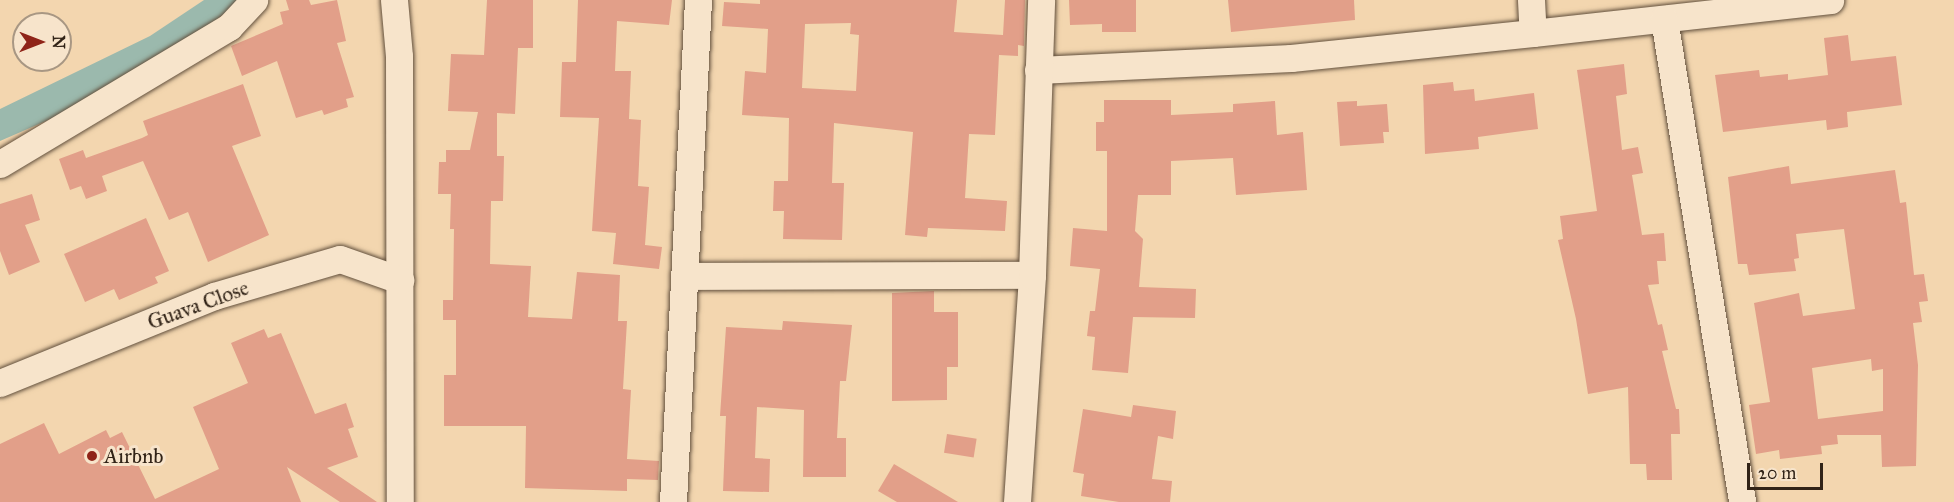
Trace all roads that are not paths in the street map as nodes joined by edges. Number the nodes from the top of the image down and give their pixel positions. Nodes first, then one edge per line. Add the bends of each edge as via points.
1 (254, 0) edge
2 (394, 0) edge
3 (698, 0) edge
4 (1041, 0) edge
5 (1531, 0) edge
6 (1830, 0) edge
7 (1664, 19) junction
8 (1533, 33) junction
9 (1038, 70) junction
10 (0, 164) edge
11 (684, 276) junction
12 (1032, 276) junction
13 (400, 280) junction
14 (0, 383) edge
15 (400, 502) edge
16 (673, 502) edge
17 (1017, 502) edge
18 (1742, 502) edge

1 - 10 street via 229,27
2 - 13 street via 399,56
3 - 11 street
4 - 9 street
5 - 8 street
6 - 7 street
7 - 8 street
7 - 18 street
8 - 9 street via 1291,58
9 - 12 street
11 - 12 street
11 - 16 street
12 - 17 street
13 - 14 street, Guava Close via 340,259 214,296
13 - 15 street

